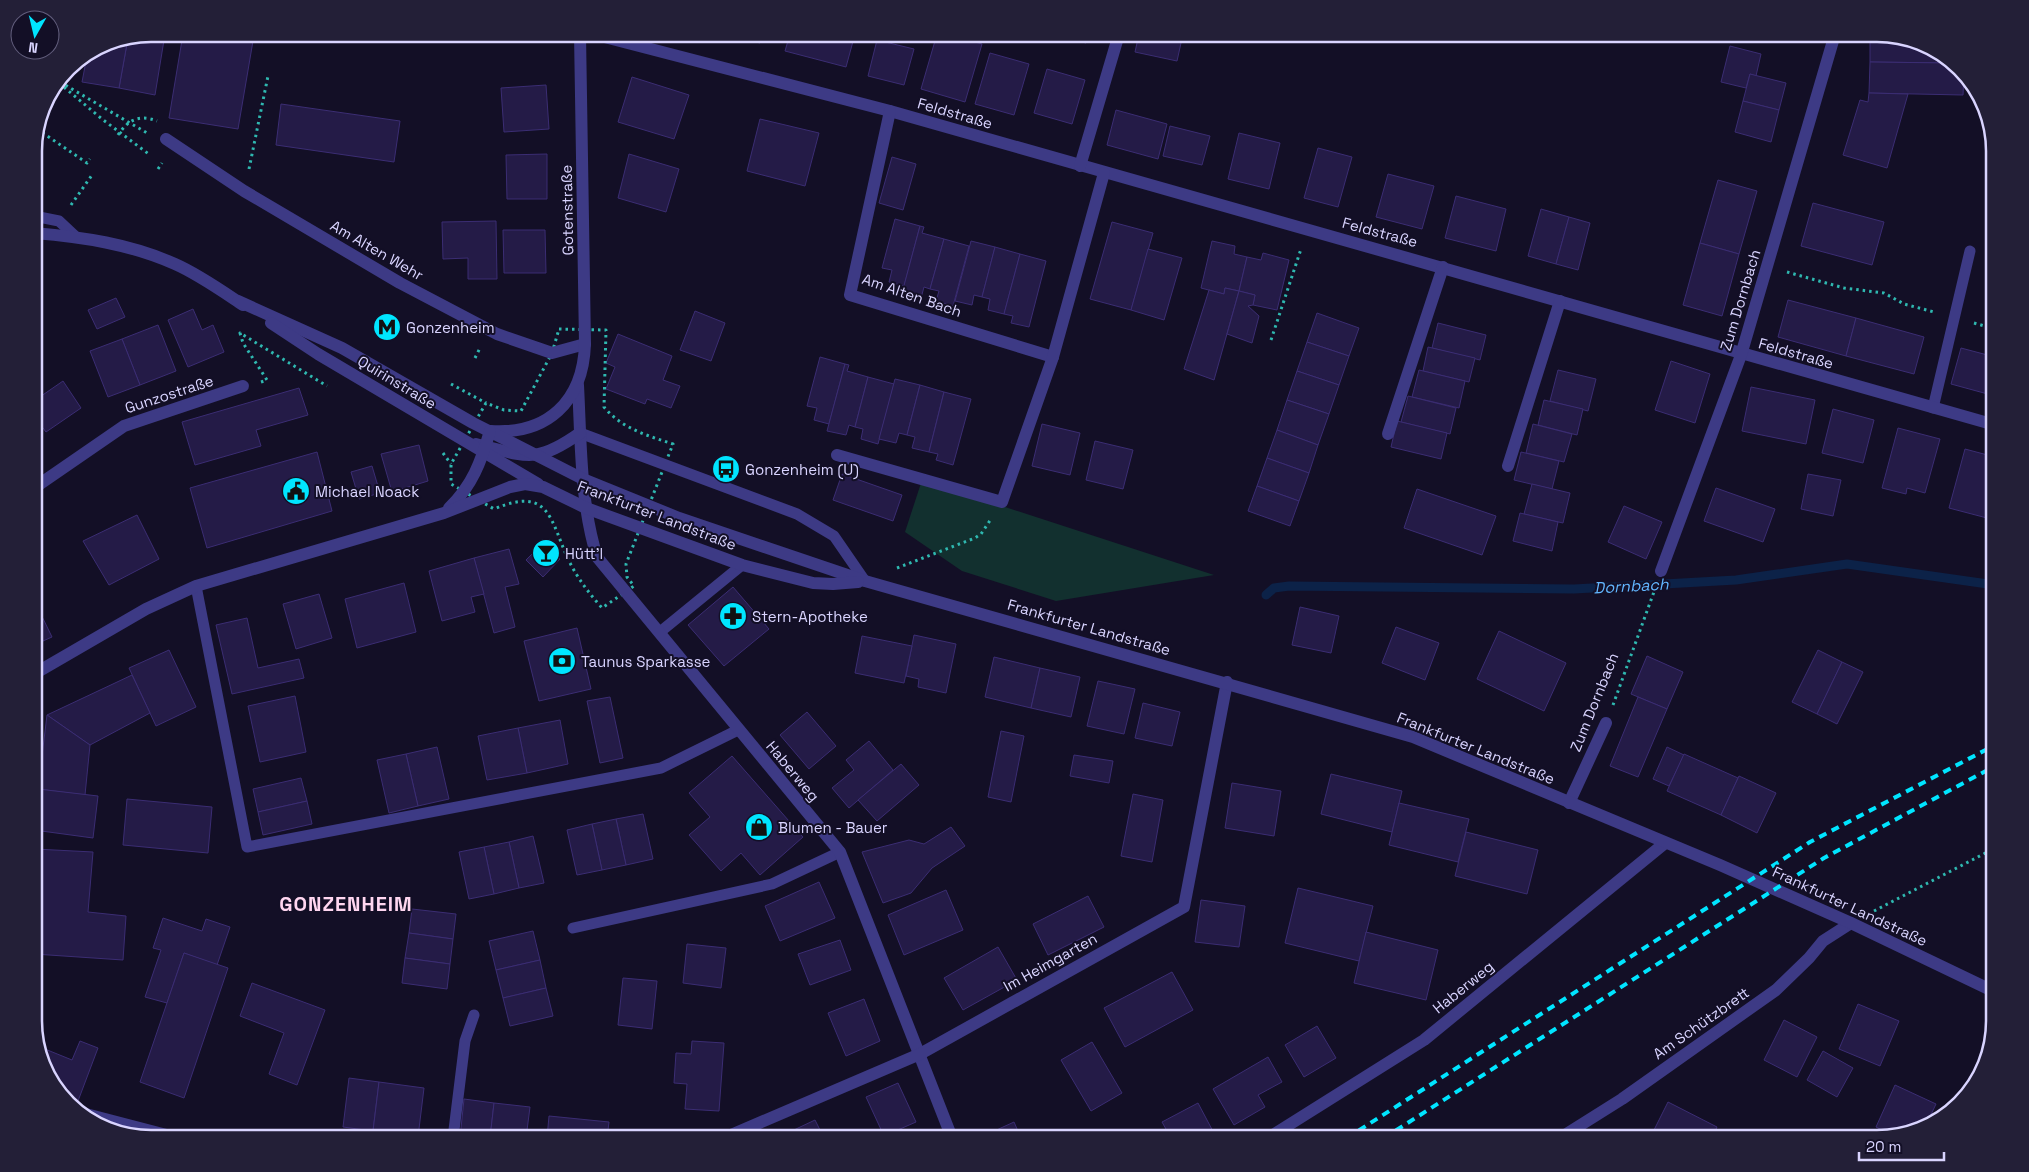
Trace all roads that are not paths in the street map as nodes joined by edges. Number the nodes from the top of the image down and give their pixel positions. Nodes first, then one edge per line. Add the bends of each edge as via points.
1 (580, 42) edge
2 (624, 42) edge
3 (1117, 42) edge
4 (1833, 42) edge
5 (890, 111) junction
6 (166, 139) dead end
7 (1080, 166) junction
8 (1104, 172) junction
9 (43, 218) edge
10 (43, 233) edge
11 (75, 236) junction
12 (1970, 251) dead end
13 (1443, 267) junction
14 (238, 301) junction
15 (1560, 301) junction
16 (585, 344) junction
17 (1742, 354) junction
18 (1053, 357) junction
19 (578, 385) junction
20 (244, 386) road end
21 (1933, 408) junction
22 (1986, 423) edge
23 (490, 432) junction
24 (580, 433) junction
25 (1388, 434) dead end
26 (485, 450) junction
27 (837, 455) dead end
28 (539, 456) junction
29 (1508, 466) dead end
30 (583, 479) junction
31 (43, 482) edge
32 (543, 487) junction
33 (586, 508) junction
34 (444, 513) junction
35 (742, 565) junction
36 (1661, 571) dead end
37 (865, 581) junction
38 (196, 586) junction
39 (660, 632) junction
40 (43, 669) edge
41 (1227, 682) junction
42 (1606, 723) road end
43 (738, 730) junction
44 (1569, 803) junction
45 (1665, 843) junction
46 (840, 852) junction
47 (1851, 923) junction
48 (573, 928) dead end
49 (1986, 988) edge
50 (474, 1014) dead end
51 (920, 1054) junction
52 (106, 1119) edge
53 (146, 1130) edge
54 (454, 1130) edge
55 (743, 1130) edge
56 (949, 1130) edge
57 (1281, 1130) edge
58 (1573, 1130) edge

1 - 16 street, Gotenstraße
2 - 5 street, Feldstraße
3 - 7 street
4 - 17 street, Zum Dornbach
5 - 7 street, Feldstraße
5 - 18 street, Am Alten Bach via 850,294
6 - 16 street, Am Alten Wehr via 244,191 400,283 497,334 552,353
7 - 8 street, Feldstraße
8 - 13 street, Feldstraße
8 - 18 street
9 - 11 lane via 59,221
10 - 11 street, Quirinstraße
11 - 14 street, Quirinstraße via 133,248 176,264
12 - 21 lane
13 - 15 street, Feldstraße
13 - 25 street
14 - 23 street, Quirinstraße via 342,348
14 - 26 street, Quirinstraße via 318,354 464,441
15 - 17 street, Feldstraße
15 - 29 street
16 - 19 street, Gotenstraße
17 - 21 street, Feldstraße
17 - 36 street, Zum Dornbach
18 - 27 street via 1002,502
19 - 23 street, Gotenstraße via 565,405 545,421 523,430
19 - 24 street, Gotenstraße
20 - 31 street, Gunzostraße via 124,426
21 - 22 street, Feldstraße
23 - 26 street, Frankfurter Landstraße
23 - 28 street, Quirinstraße
24 - 28 street via 558,449
24 - 30 street, Gotenstraße
24 - 37 lane via 797,514 834,536
26 - 28 street
26 - 32 street, Quirinstraße
26 - 34 street, Frankfurter Landstraße via 465,493
28 - 30 street, Frankfurter Landstraße
30 - 33 street, Haberweg
30 - 37 street, Frankfurter Landstraße via 760,547
32 - 33 street, Frankfurter Landstraße
32 - 34 street, Frankfurter Landstraße via 525,484 510,487
33 - 35 street, Frankfurter Landstraße
33 - 39 street, Haberweg via 597,557
34 - 38 street, Frankfurter Landstraße
35 - 37 street, Frankfurter Landstraße via 813,583
35 - 39 lane
37 - 41 street, Frankfurter Landstraße
38 - 40 street, Frankfurter Landstraße via 146,609
38 - 43 lane via 247,847 661,768
39 - 43 street, Haberweg
41 - 44 street, Frankfurter Landstraße via 1413,737
41 - 51 street, Im Heimgarten via 1184,907
42 - 44 street, Zum Dornbach
43 - 46 street, Haberweg
44 - 45 street, Frankfurter Landstraße
45 - 47 street, Frankfurter Landstraße
45 - 57 street, Haberweg via 1424,1040
46 - 48 lane via 772,884
46 - 51 street, Haberweg
47 - 49 street, Frankfurter Landstraße
47 - 58 street, Am Schützbrett via 1823,941 1776,990
50 - 54 lane via 465,1041
51 - 55 street, Im Heimgarten
51 - 56 street, Haberweg
52 - 53 street

